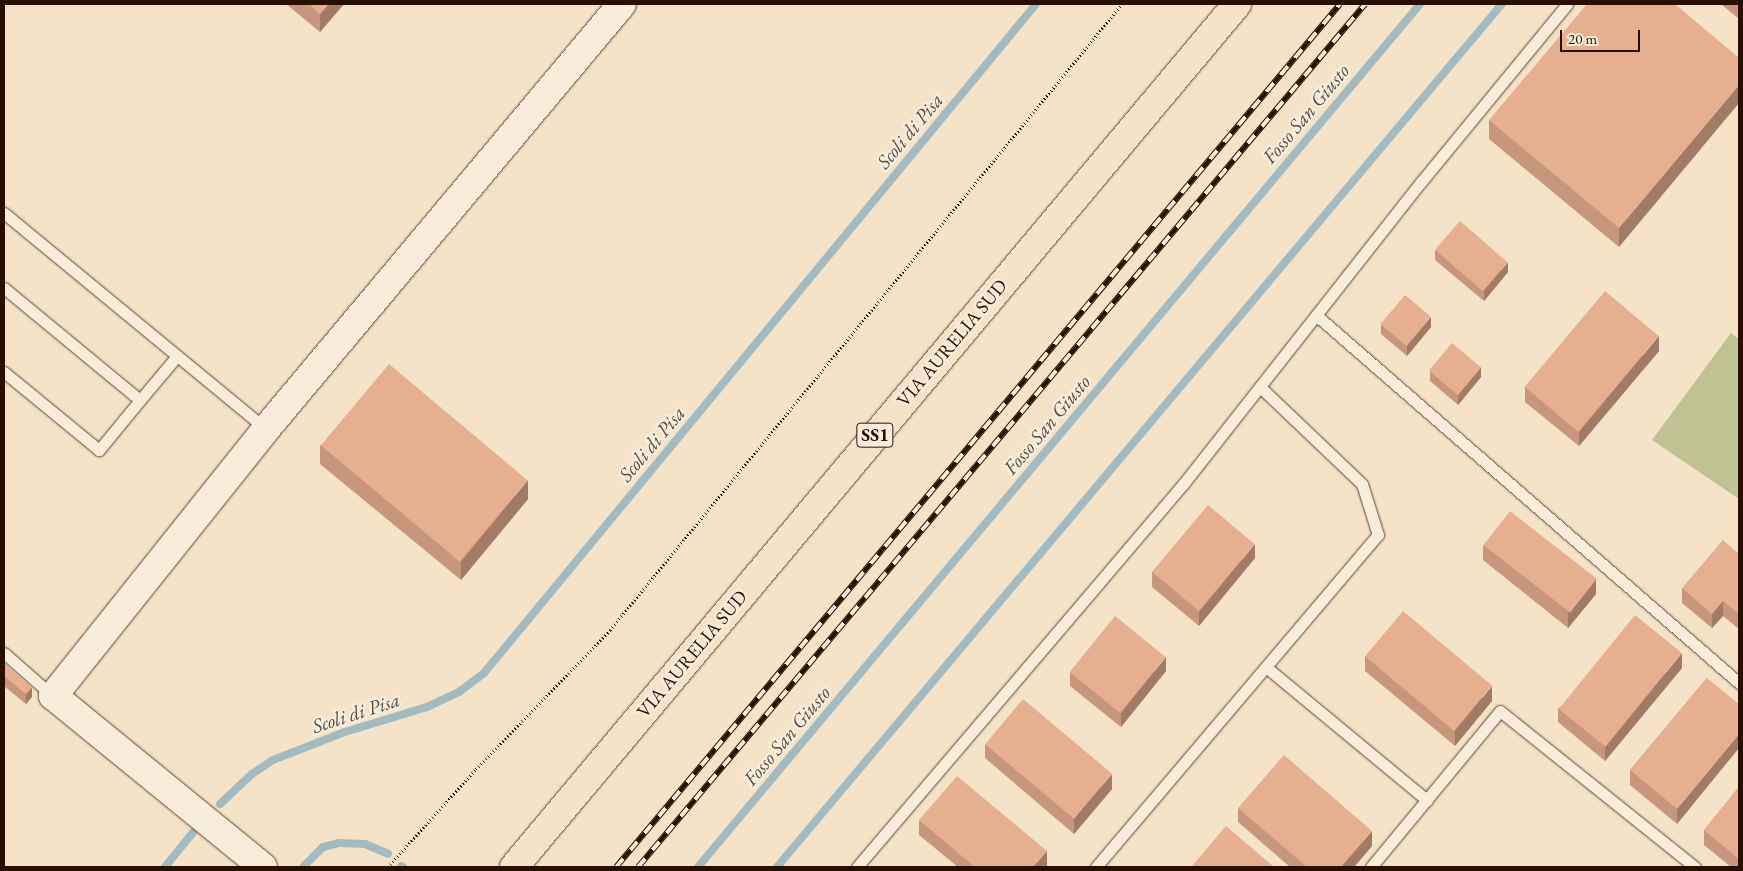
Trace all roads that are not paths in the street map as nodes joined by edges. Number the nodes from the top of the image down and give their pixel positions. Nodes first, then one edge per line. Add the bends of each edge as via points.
1 (622, 4) edge
2 (1237, 4) edge
3 (1567, 4) edge
4 (4, 213) edge
5 (4, 288) edge
6 (1316, 315) junction
7 (177, 356) junction
8 (4, 372) edge
9 (1260, 387) junction
10 (140, 400) junction
11 (266, 430) junction
12 (4, 653) edge
13 (1266, 667) junction
14 (1739, 683) edge
15 (53, 696) junction
16 (1427, 800) junction
17 (263, 867) edge
18 (514, 867) edge
19 (857, 867) edge
20 (1096, 867) edge
21 (1371, 867) edge
22 (1695, 867) edge

1 - 11 street
2 - 18 main road, VIA AURELIA SUD / SS1
3 - 6 lane
4 - 7 lane
5 - 10 lane
6 - 9 lane
6 - 14 lane
7 - 10 lane
7 - 11 lane
8 - 10 lane via 99,450
9 - 13 lane via 1362,484 1378,535
9 - 19 lane via 1184,483
11 - 15 street
12 - 15 lane
13 - 16 lane
13 - 20 lane
15 - 17 street
16 - 21 lane
16 - 22 lane via 1500,711

